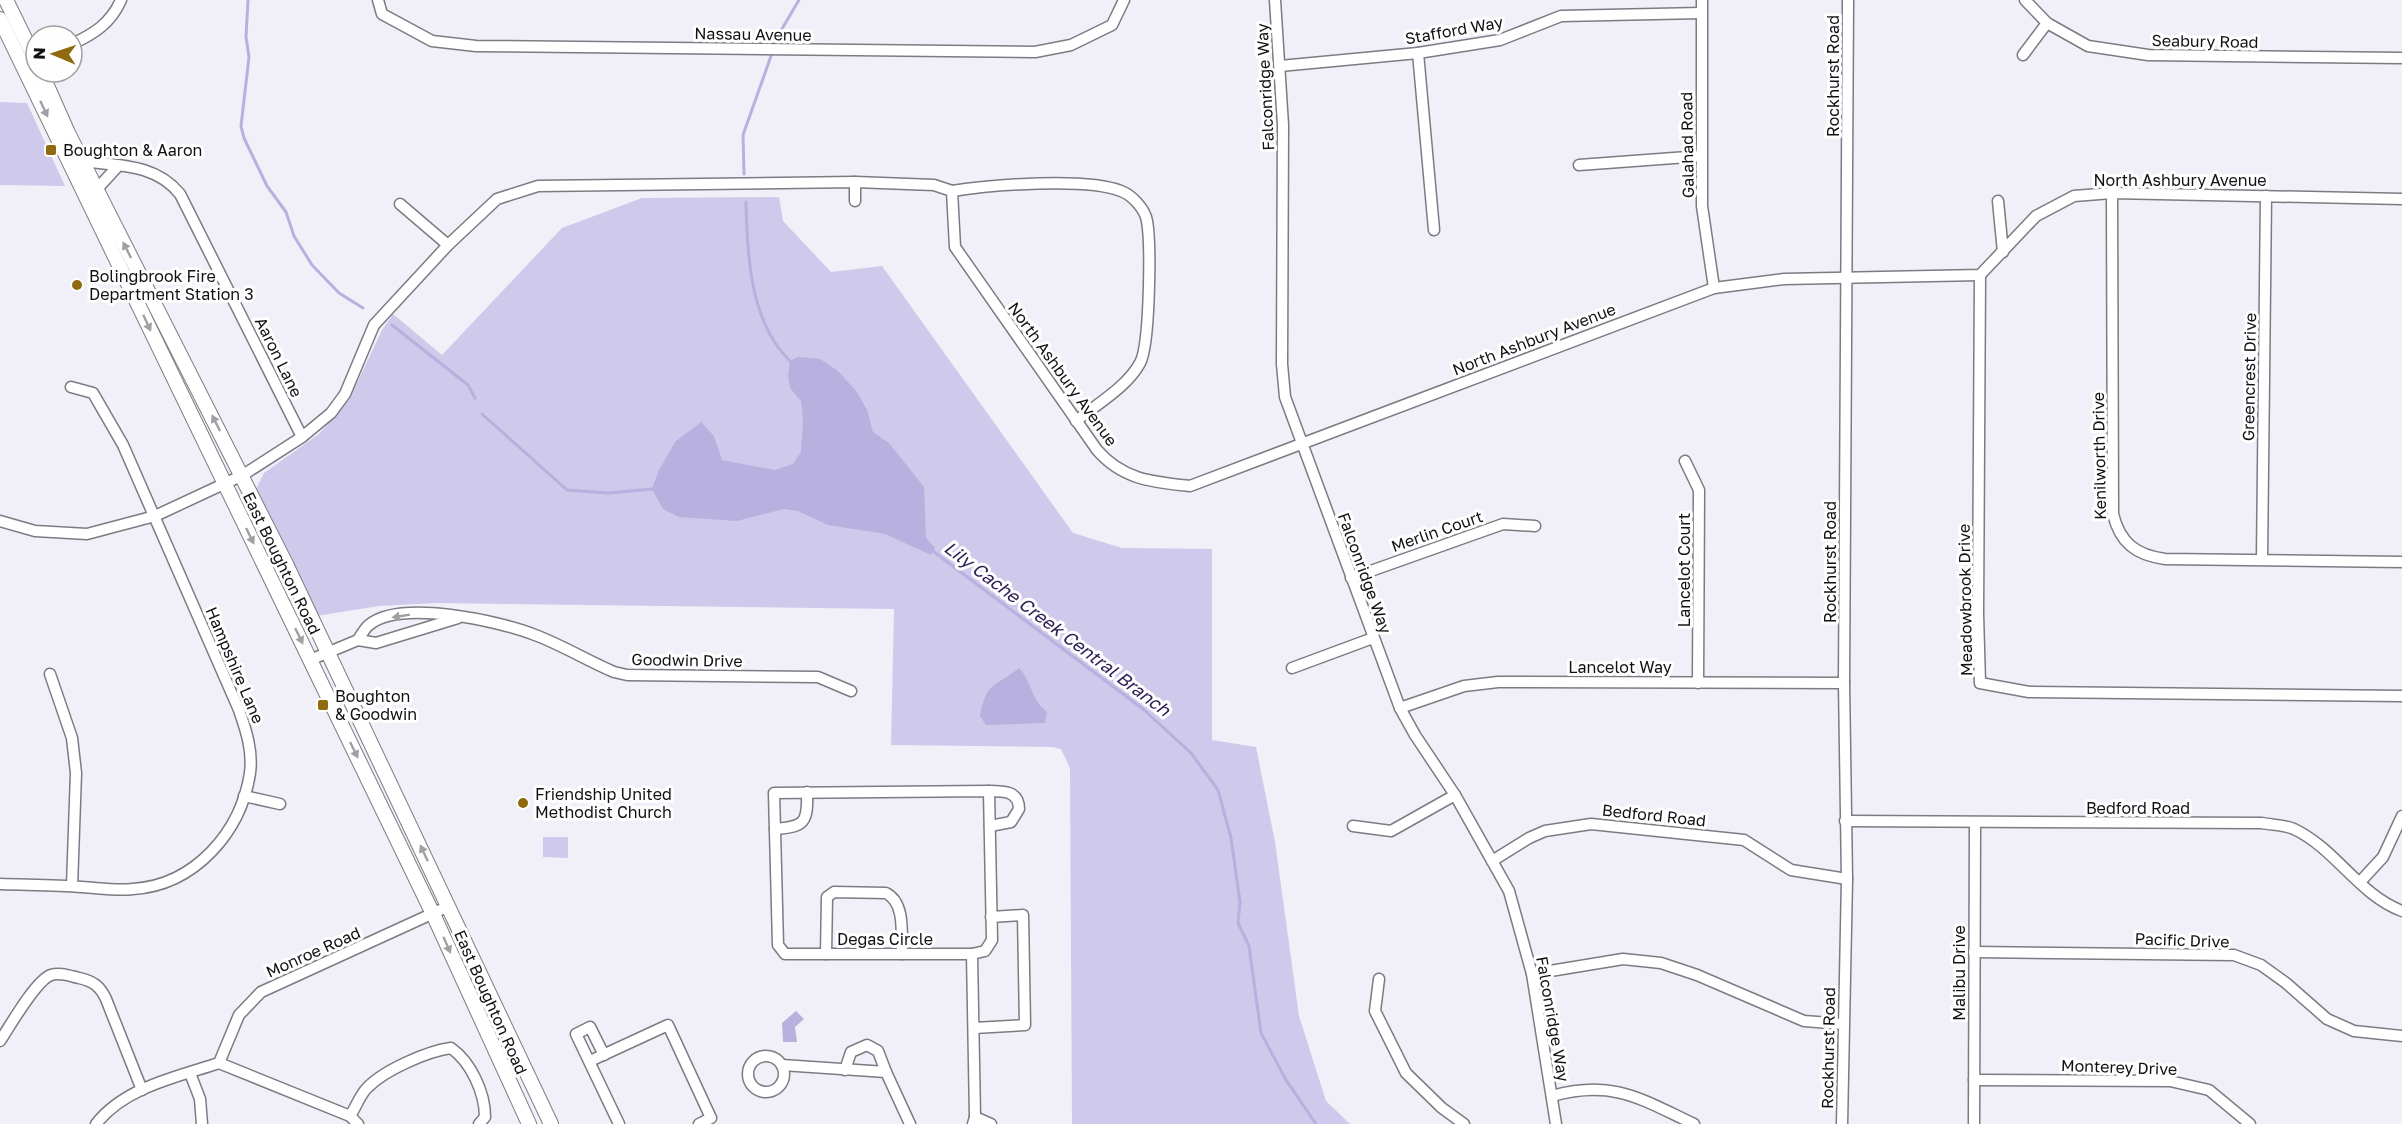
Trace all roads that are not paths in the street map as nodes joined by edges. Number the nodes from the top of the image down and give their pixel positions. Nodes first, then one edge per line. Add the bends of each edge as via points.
1 (6, 0) edge
2 (121, 0) edge
3 (378, 0) edge
4 (1124, 0) edge
5 (1275, 0) edge
6 (1702, 0) edge
7 (1848, 0) edge
8 (2025, 0) edge
9 (1701, 13) junction
10 (0, 19) edge
11 (2047, 23) junction
12 (84, 39) edge
13 (24, 41) edge
14 (24, 50) edge
15 (1418, 53) junction
16 (2024, 55) dead end
17 (2402, 58) edge
18 (1280, 66) junction
19 (43, 84) edge
20 (46, 84) edge
21 (1701, 156) junction
22 (81, 161) junction
23 (1579, 165) dead end
24 (118, 166) junction
25 (855, 182) junction
26 (96, 190) junction
27 (952, 191) junction
28 (2112, 193) junction
29 (2266, 196) junction
30 (2402, 199) edge
31 (855, 201) dead end
32 (1998, 201) dead end
33 (400, 204) dead end
34 (1434, 230) dead end
35 (448, 245) junction
36 (2003, 252) junction
37 (1980, 275) junction
38 (1847, 278) junction
39 (1714, 288) junction
40 (71, 387) dead end
41 (1076, 421) junction
42 (302, 437) junction
43 (1300, 444) junction
44 (1685, 460) dead end
45 (243, 475) junction
46 (225, 483) junction
47 (155, 516) junction
48 (0, 521) edge
49 (1535, 526) dead end
50 (2262, 559) junction
51 (2402, 562) edge
52 (1351, 578) junction
53 (458, 618) junction
54 (1373, 638) junction
55 (358, 640) junction
56 (329, 653) junction
57 (310, 660) junction
58 (1292, 668) dead end
59 (50, 674) dead end
60 (1698, 683) junction
61 (1844, 683) junction
62 (851, 691) dead end
63 (2402, 696) edge
64 (1400, 708) junction
65 (989, 791) junction
66 (807, 792) junction
67 (1455, 795) junction
68 (244, 796) junction
69 (280, 804) dead end
70 (2402, 816) edge
71 (1845, 821) junction
72 (1975, 823) junction
73 (990, 826) junction
74 (1353, 826) dead end
75 (775, 829) junction
76 (1492, 861) junction
77 (1847, 879) junction
78 (2360, 882) junction
79 (0, 884) edge
80 (72, 886) junction
81 (449, 906) junction
82 (2402, 911) edge
83 (433, 914) junction
84 (991, 917) junction
85 (1974, 952) junction
86 (826, 954) junction
87 (902, 954) junction
88 (972, 954) junction
89 (1532, 974) junction
90 (1379, 979) dead end
91 (1843, 1024) junction
92 (974, 1028) junction
93 (2402, 1036) edge
94 (0, 1041) edge
95 (604, 1054) junction
96 (590, 1061) junction
97 (219, 1063) junction
98 (782, 1065) dead end
99 (845, 1070) junction
100 (886, 1072) junction
101 (190, 1073) junction
102 (1974, 1080) junction
103 (142, 1090) junction
104 (1552, 1096) junction
105 (354, 1120) edge
106 (974, 1120) edge
107 (96, 1124) edge
108 (202, 1124) edge
109 (479, 1124) edge
110 (529, 1124) edge
111 (551, 1124) edge
112 (619, 1124) edge
113 (699, 1124) edge
114 (910, 1124) edge
115 (991, 1124) edge
116 (1464, 1124) edge
117 (1556, 1124) edge
118 (1694, 1124) edge
119 (1842, 1124) edge
120 (1974, 1124) edge
121 (2250, 1124) edge

1 - 13 main road, East Boughton Road
2 - 12 street via 97,33
3 - 4 street, Nassau Avenue via 382,14 432,41 476,46 1035,52 1071,45 1112,25
5 - 18 street, Falconridge Way
6 - 9 street, Galahad Road
7 - 38 street, Rockhurst Road
8 - 11 street, Seabury Road
9 - 15 street, Stafford Way via 1561,16 1500,40
9 - 21 street, Galahad Road
10 - 14 main road, East Boughton Road
11 - 16 street
11 - 17 street, Seabury Road via 2088,46 2148,55
15 - 18 street, Stafford Way
15 - 34 street
18 - 43 street, Falconridge Way via 1282,378
19 -> 46 main road, East Boughton Road
20 - 22 main road, East Boughton Road
21 - 23 street
21 - 39 street, Galahad Road via 1702,206
22 - 24 street, Aaron Lane
22 - 26 main road, East Boughton Road
24 - 26 street
24 - 42 street, Aaron Lane via 153,171 180,194
25 - 27 street via 934,185
25 - 31 street
25 - 35 street via 538,186 497,199
45 -> 26 main road, East Boughton Road
27 - 41 street, North Ashbury Avenue via 955,247
27 - 41 street via 996,184 1100,185 1122,191 1142,210 1147,220 1148,241 1147,333 1141,362 1126,381
28 - 29 street, North Ashbury Avenue
28 - 36 street, North Ashbury Avenue via 2074,196 2036,216
28 - 50 street, Kenilworth Drive via 2112,502 2116,528 2127,545 2150,557
29 - 30 street, North Ashbury Avenue
29 - 50 street, Greencrest Drive
32 - 36 street
33 - 35 street
35 - 42 street via 374,325 345,394 331,413
36 - 37 street, North Ashbury Avenue
37 - 38 street, North Ashbury Avenue
37 - 63 street, Meadowbrook Drive via 1980,683 2029,692
38 - 39 street, North Ashbury Avenue via 1784,279
38 - 61 street, Rockhurst Road
39 - 43 street, North Ashbury Avenue
40 - 47 street, Hampshire Lane via 93,393 123,445
41 - 43 street, North Ashbury Avenue via 1110,464 1145,482 1190,486
42 - 45 street
43 - 52 street, Falconridge Way
44 - 60 street, Lancelot Court via 1699,490
45 - 46 street
45 - 56 main road, East Boughton Road
46 - 47 street
46 -> 57 main road, East Boughton Road
47 - 48 street via 87,534 35,531
47 - 68 street, Hampshire Lane via 249,738 250,771
49 - 52 street, Merlin Court via 1503,524
50 - 51 street, Kenilworth Drive
52 - 54 street, Falconridge Way
53 - 55 street, Goodwin Drive via 376,643
53 -> 55 street, Goodwin Drive via 424,612 386,618 369,624
53 - 62 street, Goodwin Drive via 507,625 627,675 818,677
54 - 58 street
54 - 64 street, Falconridge Way
55 - 56 street, Goodwin Drive
56 - 57 street, Goodwin Drive
81 -> 56 main road, East Boughton Road
57 -> 83 main road, East Boughton Road
59 - 80 street via 72,738 76,773
60 - 61 street, Lancelot Way
60 - 64 street, Lancelot Way via 1481,683
61 - 71 street, Rockhurst Road
64 - 67 street, Falconridge Way
65 - 66 street, Degas Circle
65 - 73 street
65 - 73 street, Degas Circle via 1010,792 1019,809 1011,822
66 - 75 street via 807,814 802,823
66 - 75 street, Degas Circle via 774,793
67 - 74 street via 1391,831
67 - 76 street, Falconridge Way
68 - 69 street
68 - 80 street, Hampshire Lane via 230,830 209,855 189,870 162,884 132,890
70 - 78 street via 2384,857
71 - 72 street, Bedford Road
71 - 77 street, Rockhurst Road
72 - 78 street, Bedford Road via 2262,823 2292,828 2318,843
72 - 85 street, Malibu Drive
73 - 84 street
75 - 86 street, Degas Circle via 778,945 785,954
76 - 77 street, Bedford Road via 1545,831 1591,824 1744,840 1791,870
76 - 89 street, Falconridge Way via 1509,891
77 - 91 street, Rockhurst Road
78 - 82 street, Bedford Road via 2383,904
79 - 80 street, Hampshire Lane
81 - 83 street, Monroe Road
81 - 111 main road, East Boughton Road
83 - 97 street, Monroe Road via 261,992 239,1015
83 -> 110 main road, East Boughton Road
84 - 88 street via 992,940 985,951
84 - 92 street via 1023,915 1025,1025
85 - 93 street, Pacific Drive via 2234,956 2261,965 2327,1019 2354,1031
85 - 102 street, Malibu Drive
86 - 87 street, Degas Circle
86 - 87 street via 827,897 834,892 886,893 893,897 899,905
87 - 88 street, Degas Circle
88 - 92 street
89 - 91 street via 1623,959 1661,963 1804,1021
89 - 104 street, Falconridge Way
90 - 116 street via 1375,1011 1406,1073
91 - 119 street, Rockhurst Road
92 - 106 street
94 - 103 street via 39,984 50,975 90,981 101,988
95 - 96 street
95 - 96 street via 590,1027 576,1034
95 - 113 street via 668,1025 711,1118
96 - 112 street
97 - 101 street
97 - 105 street
98 - 99 street
99 - 100 street
99 - 100 street via 851,1052 867,1045 878,1051
100 - 114 street
101 - 103 street
101 - 108 street via 200,1099
102 - 120 street, Malibu Drive
102 - 121 street, Monterey Drive via 2170,1081 2209,1090
103 - 107 street via 122,1100
104 - 117 street, Falconridge Way
104 - 118 street via 1593,1088 1614,1090
105 - 109 street via 366,1089 381,1077 436,1050 451,1048 464,1056 485,1102 485,1117
106 - 115 street

